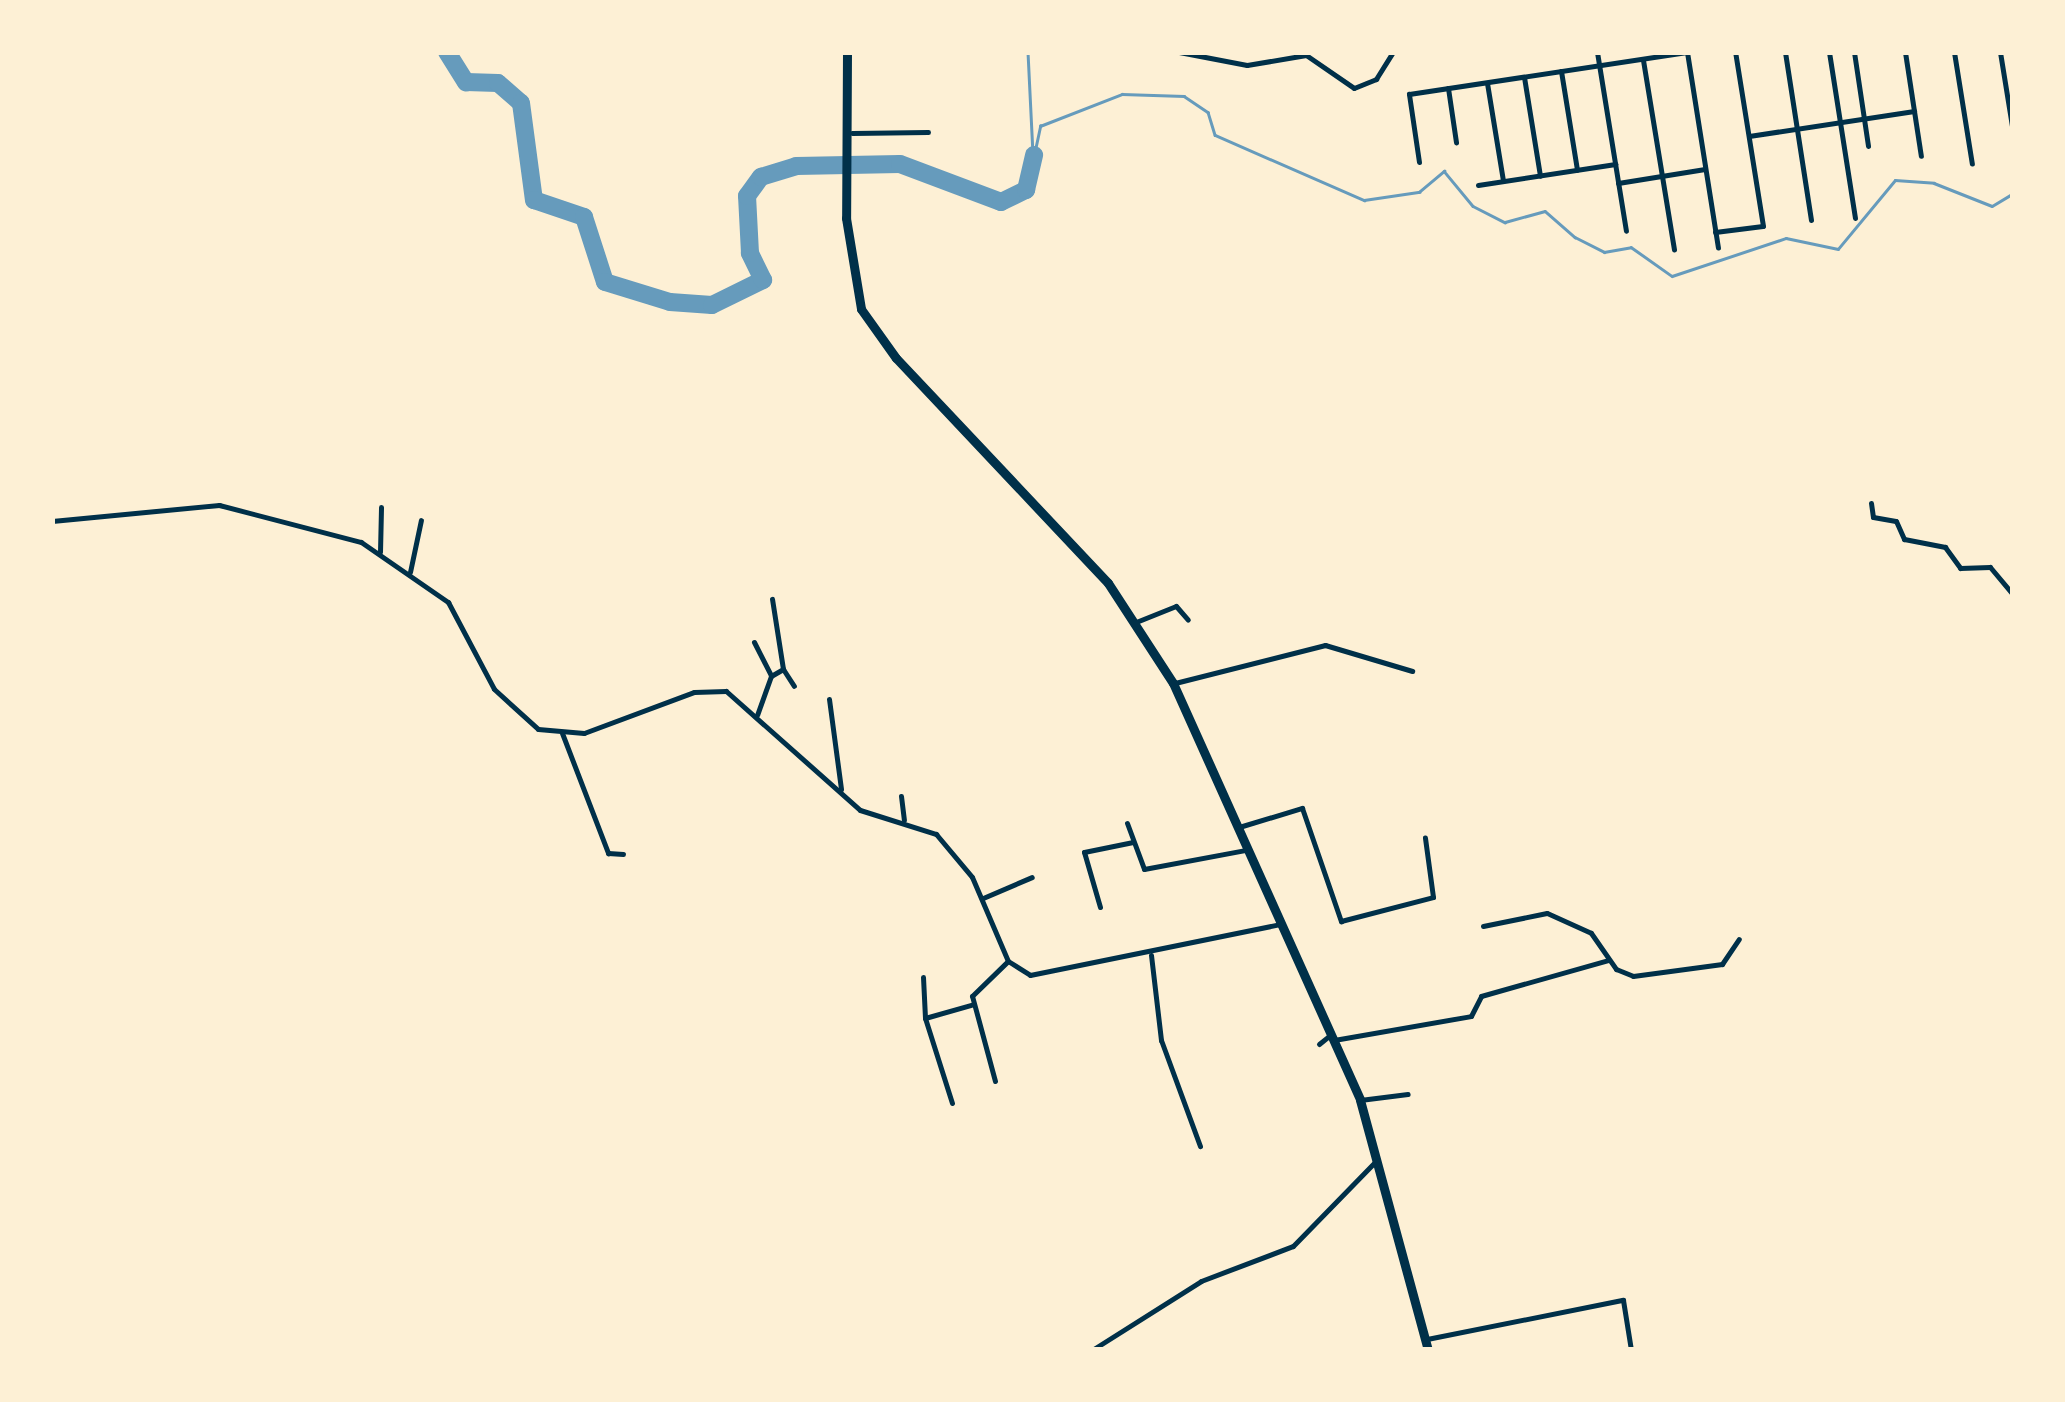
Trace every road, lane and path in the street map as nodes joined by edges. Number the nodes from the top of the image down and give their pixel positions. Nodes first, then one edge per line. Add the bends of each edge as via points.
1 (847, 52) edge
2 (1179, 52) edge
3 (1393, 52) edge
4 (1597, 52) edge
5 (1735, 52) edge
6 (1785, 52) edge
7 (1829, 52) edge
8 (1854, 52) edge
9 (1905, 52) edge
10 (1954, 52) edge
11 (2000, 52) edge
12 (1307, 54) edge
13 (1643, 59) junction
14 (1599, 66) junction
15 (1561, 71) junction
16 (1524, 77) junction
17 (1487, 82) junction
18 (1448, 88) junction
19 (1914, 111) junction
20 (1864, 118) junction
21 (1840, 122) junction
22 (2012, 126) edge
23 (1797, 129) junction
24 (928, 132) dead end
25 (1748, 136) junction
26 (851, 138) junction
27 (1456, 142) dead end
28 (1868, 146) dead end
29 (1921, 156) dead end
30 (1419, 162) dead end
31 (1615, 164) junction
32 (1972, 164) dead end
33 (1577, 170) junction
34 (1705, 170) junction
35 (1540, 176) junction
36 (1662, 176) junction
37 (1503, 182) junction
38 (1618, 183) junction
39 (1478, 185) dead end
40 (1856, 218) dead end
41 (1811, 220) dead end
42 (1626, 232) dead end
43 (1716, 232) junction
44 (1718, 248) dead end
45 (1674, 249) dead end
46 (1871, 503) dead end
47 (381, 508) dead end
48 (422, 520) dead end
49 (52, 521) edge
50 (380, 552) junction
51 (410, 572) junction
52 (2012, 592) edge
53 (772, 599) dead end
54 (1188, 620) dead end
55 (1134, 622) junction
56 (754, 642) dead end
57 (783, 669) junction
58 (1412, 672) dead end
59 (771, 676) junction
60 (1173, 683) junction
61 (794, 686) dead end
62 (829, 699) dead end
63 (757, 715) junction
64 (562, 734) junction
65 (841, 792) junction
66 (901, 796) dead end
67 (904, 820) junction
68 (1127, 823) dead end
69 (1236, 828) junction
70 (1425, 838) dead end
71 (1133, 842) junction
72 (1246, 850) junction
73 (622, 854) dead end
74 (1032, 877) dead end
75 (983, 898) junction
76 (1100, 907) dead end
77 (1282, 924) junction
78 (1483, 926) dead end
79 (1739, 939) dead end
80 (1151, 955) junction
81 (1608, 960) junction
82 (1008, 961) junction
83 (923, 977) dead end
84 (972, 1004) junction
85 (925, 1018) junction
86 (1333, 1037) junction
87 (1318, 1044) dead end
88 (995, 1081) dead end
89 (1408, 1094) dead end
90 (1360, 1100) junction
91 (952, 1103) dead end
92 (1200, 1146) dead end
93 (1378, 1159) junction
94 (1426, 1344) edge
95 (1092, 1350) edge
96 (1631, 1350) edge

1 - 26 main road
2 - 12 street via 1248,65
3 - 12 street via 1376,80 1354,88
4 - 14 street
5 - 25 street
6 - 23 street
7 - 21 street
8 - 20 street
9 - 19 street
10 - 32 street
11 - 22 street
13 - 14 street
13 - 34 street via 1687,52
13 - 36 street
14 - 15 street
14 - 31 street
15 - 16 street
15 - 33 street
16 - 17 street
16 - 35 street
17 - 18 street
17 - 37 street
18 - 27 street
18 - 30 street via 1409,94
19 - 20 street
19 - 29 street
20 - 21 street
20 - 28 street
21 - 23 street
21 - 40 street
23 - 25 street
23 - 41 street
24 - 26 street
25 - 43 street via 1762,226
26 - 55 main road via 849,256 870,325 1108,583
31 - 33 street
31 - 38 street
33 - 35 street
34 - 36 street
34 - 43 street
35 - 37 street
36 - 38 street
36 - 45 street
37 - 39 street
38 - 42 street
43 - 44 street
46 - 52 street via 1874,516 1896,521 1904,539 1946,547 1960,568 1990,566
47 - 50 street
48 - 51 street
49 - 50 street via 219,505
50 - 51 street
51 - 64 street via 448,602 472,655 515,712
53 - 57 street
54 - 55 street via 1176,606
55 - 60 main road
56 - 59 street
57 - 59 street
57 - 61 street
58 - 60 street via 1325,645
59 - 63 street
60 - 69 main road
62 - 65 street
63 - 64 street via 738,697 708,690 622,724
63 - 65 street
64 - 73 street via 608,853
65 - 67 street via 860,810
66 - 67 street
67 - 75 street via 936,834
68 - 71 street
69 - 70 street via 1302,808 1341,921 1433,898
69 - 72 main road
71 - 72 street via 1144,868
71 - 76 street via 1084,852
72 - 77 main road
74 - 75 street
75 - 82 street
77 - 80 street
77 - 86 main road
78 - 81 street via 1547,914 1592,933
79 - 81 street via 1722,964 1633,976
80 - 82 street via 1030,975
80 - 92 street via 1161,1040
81 - 86 street via 1480,996 1470,1016
82 - 84 street via 976,983
83 - 85 street
84 - 85 street
84 - 88 street
85 - 91 street
86 - 87 street
86 - 90 main road
89 - 90 street
90 - 93 main road
93 - 94 main road
93 - 95 street via 1293,1246 1201,1282
94 - 96 street via 1622,1300

